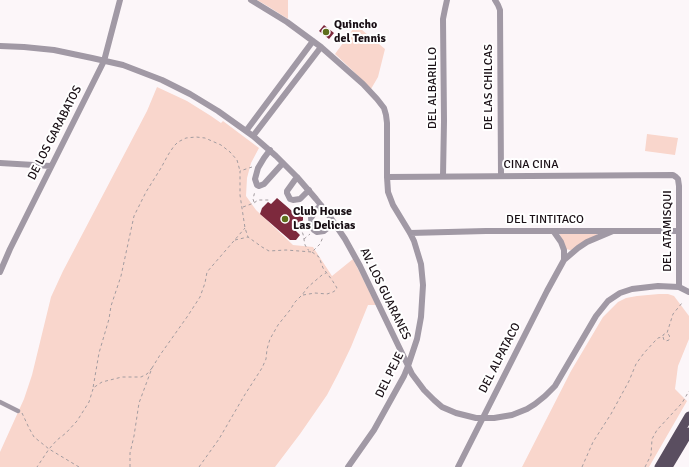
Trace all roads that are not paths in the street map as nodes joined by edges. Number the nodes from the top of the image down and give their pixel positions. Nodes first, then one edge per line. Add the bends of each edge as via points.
1 (120, 0) edge
2 (251, 0) edge
3 (447, 0) edge
4 (495, 0) edge
5 (314, 41) junction
6 (0, 46) edge
7 (321, 47) junction
8 (104, 61) junction
9 (246, 131) junction
10 (253, 136) junction
11 (270, 150) junction
12 (0, 163) edge
13 (283, 163) junction
14 (51, 166) junction
15 (443, 176) junction
16 (501, 176) junction
17 (676, 176) joint
18 (297, 177) junction
19 (387, 177) junction
20 (309, 190) junction
21 (321, 205) junction
22 (334, 223) junction
23 (613, 231) junction
24 (679, 231) junction
25 (554, 232) junction
26 (410, 233) junction
27 (564, 250) junction
28 (572, 252) junction
29 (2, 259) edge
30 (564, 260) junction
31 (0, 272) edge
32 (680, 288) junction
33 (689, 292) edge
34 (689, 298) edge
35 (408, 366) junction
36 (0, 402) edge
37 (18, 411) road end
38 (689, 416) edge
39 (482, 419) junction
40 (689, 432) edge
41 (348, 467) edge
42 (458, 467) edge
43 (659, 467) edge
44 (668, 467) edge

1 - 8 street, DE LOS GARABATOS
2 - 5 street, DEL PEJE
3 - 15 street, DEL ALBARILLO via 443,19
4 - 16 street, DE LAS CHILCAS via 500,10
5 - 7 street, DEL PEJE
5 - 9 street
6 - 8 street, AV. LOS GUARANES via 41,48
7 - 10 street
7 - 19 street, DEL PEJE via 352,74 384,108 387,123
8 - 9 street, AV. LOS GUARANES via 142,72 190,94
8 - 14 street, DE LOS GARABATOS
9 - 10 street, AV. LOS GUARANES
10 - 11 street, AV. LOS GUARANES
11 - 13 street, AV. LOS GUARANES
11 - 13 street via 258,168 255,182 258,185 264,184
12 - 14 street
13 - 18 street, AV. LOS GUARANES
14 - 29 street, DE LOS GARABATOS
15 - 16 street, CINA CINA
15 - 19 street, CINA CINA
16 - 17 street, CINA CINA
17 - 24 street, DEL ATAMISQUI via 679,182
18 - 20 street, AV. LOS GUARANES
18 - 20 street via 287,190 290,199 300,199
19 - 26 street, DEL PEJE via 390,197
20 - 21 street, AV. LOS GUARANES
21 - 22 street, AV. LOS GUARANES
21 - 22 street via 311,218 314,230 324,231
22 - 35 street, AV. LOS GUARANES via 360,266
23 - 24 street, DEL TINTITACO
23 - 25 street, DEL TINTITACO
23 - 28 street, DEL ALPATACO via 587,242
24 - 32 street, DEL ATAMISQUI
25 - 26 street, DEL TINTITACO
25 - 27 street, DEL ALPATACO
26 - 35 street, DEL PEJE via 421,264 423,294 419,330
27 - 28 street
27 - 30 street, DEL ALPATACO
28 - 30 street, DEL ALPATACO
29 - 31 street, DE LOS GARABATOS
30 - 39 street, DEL ALPATACO
32 - 33 street, AV. LOS GUARANES
32 - 34 street
32 - 39 street, AV. LOS GUARANES via 640,288 614,296 596,316 555,386 545,396 519,412
35 - 39 street, AV. LOS GUARANES via 424,390 442,407
35 - 41 street, DEL PEJE via 374,430
36 - 37 street
38 - 43 main road
39 - 42 street, DEL ALPATACO
40 - 44 main road

